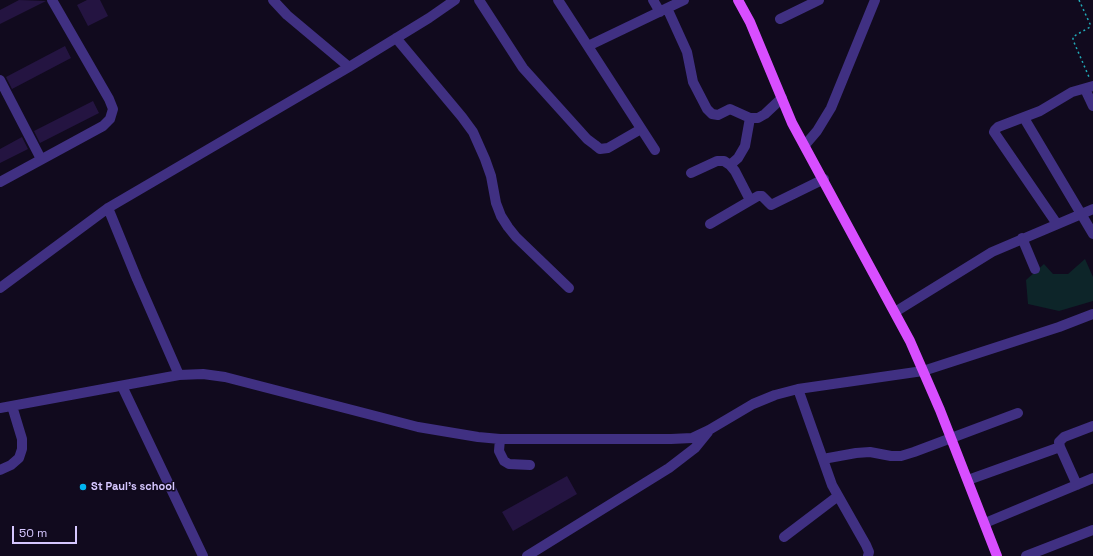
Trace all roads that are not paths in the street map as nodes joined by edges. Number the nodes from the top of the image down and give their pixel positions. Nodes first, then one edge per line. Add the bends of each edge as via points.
1 (52, 0) edge
2 (273, 0) edge
3 (455, 0) edge
4 (479, 0) edge
5 (558, 0) edge
6 (653, 0) edge
7 (684, 0) edge
8 (738, 0) edge
9 (819, 0) edge
10 (875, 0) edge
11 (664, 10) junction
12 (780, 19) dead end
13 (396, 38) junction
14 (588, 46) junction
15 (349, 67) junction
16 (0, 80) edge
17 (1090, 87) edge
18 (782, 98) junction
19 (1093, 106) edge
20 (750, 118) junction
21 (1024, 118) junction
22 (641, 129) junction
23 (805, 145) junction
24 (655, 150) dead end
25 (41, 159) junction
26 (730, 165) junction
27 (691, 173) dead end
28 (824, 179) junction
29 (0, 182) edge
30 (750, 200) junction
31 (108, 208) junction
32 (1093, 209) edge
33 (1081, 214) junction
34 (710, 224) dead end
35 (1057, 224) junction
36 (1093, 234) edge
37 (1022, 238) junction
38 (1035, 269) dead end
39 (0, 288) edge
40 (569, 288) dead end
41 (895, 312) junction
42 (1093, 314) edge
43 (923, 371) junction
44 (179, 375) junction
45 (122, 386) junction
46 (798, 390) junction
47 (12, 406) junction
48 (0, 408) edge
49 (1018, 414) dead end
50 (1093, 426) edge
51 (709, 430) junction
52 (500, 439) junction
53 (951, 439) junction
54 (1060, 447) junction
55 (823, 459) junction
56 (530, 464) dead end
57 (0, 470) edge
58 (1093, 478) edge
59 (968, 480) junction
60 (1077, 485) junction
61 (838, 496) junction
62 (985, 523) junction
63 (1093, 530) edge
64 (784, 537) dead end
65 (202, 556) edge
66 (528, 556) edge
67 (868, 556) edge
68 (997, 556) edge
69 (1026, 556) edge

1 - 25 street via 109,99 112,110 110,119 103,126
2 - 15 street
3 - 13 street
4 - 22 street via 522,68 587,139 600,148 608,148
5 - 14 street
6 - 11 street
7 - 11 street
8 - 18 main road
9 - 12 street
10 - 23 street via 831,108
11 - 14 street
11 - 20 street via 687,52 693,82 707,109 718,115 730,109
13 - 15 street
13 - 40 street via 473,132 486,159 496,203 508,227
14 - 22 street
15 - 31 street
16 - 25 street
17 - 19 street
17 - 21 street via 1072,92
18 - 20 street via 765,114 758,118
18 - 23 main road via 792,123
20 - 26 street via 745,146
21 - 33 street
21 - 35 street via 998,127 994,132
22 - 24 street
23 - 28 main road
25 - 29 street
26 - 27 street via 718,161
26 - 30 street
28 - 30 street via 771,205 762,196
28 - 41 main road
30 - 34 street
31 - 39 street
31 - 44 street
32 - 33 street
33 - 35 street
33 - 36 street
35 - 37 street
37 - 38 street
37 - 41 street via 992,252
41 - 43 main road
42 - 43 street
43 - 46 street
43 - 53 main road
44 - 45 street
44 - 52 street via 203,374 225,377 418,427
45 - 47 street
45 - 65 street
46 - 51 street via 775,395 753,404
46 - 55 street
47 - 48 street
47 - 57 street via 22,439 22,449 19,458
49 - 53 street
50 - 54 street via 1061,439
51 - 52 street via 692,438 671,439
51 - 66 street via 695,448 669,468
52 - 56 street via 500,451 504,461 509,464
53 - 55 street via 901,456 870,452
53 - 59 main road
54 - 59 street
54 - 60 street
55 - 61 street
58 - 60 street
59 - 62 main road
60 - 62 street
61 - 64 street
61 - 67 street via 866,545
62 - 68 main road
63 - 69 street

